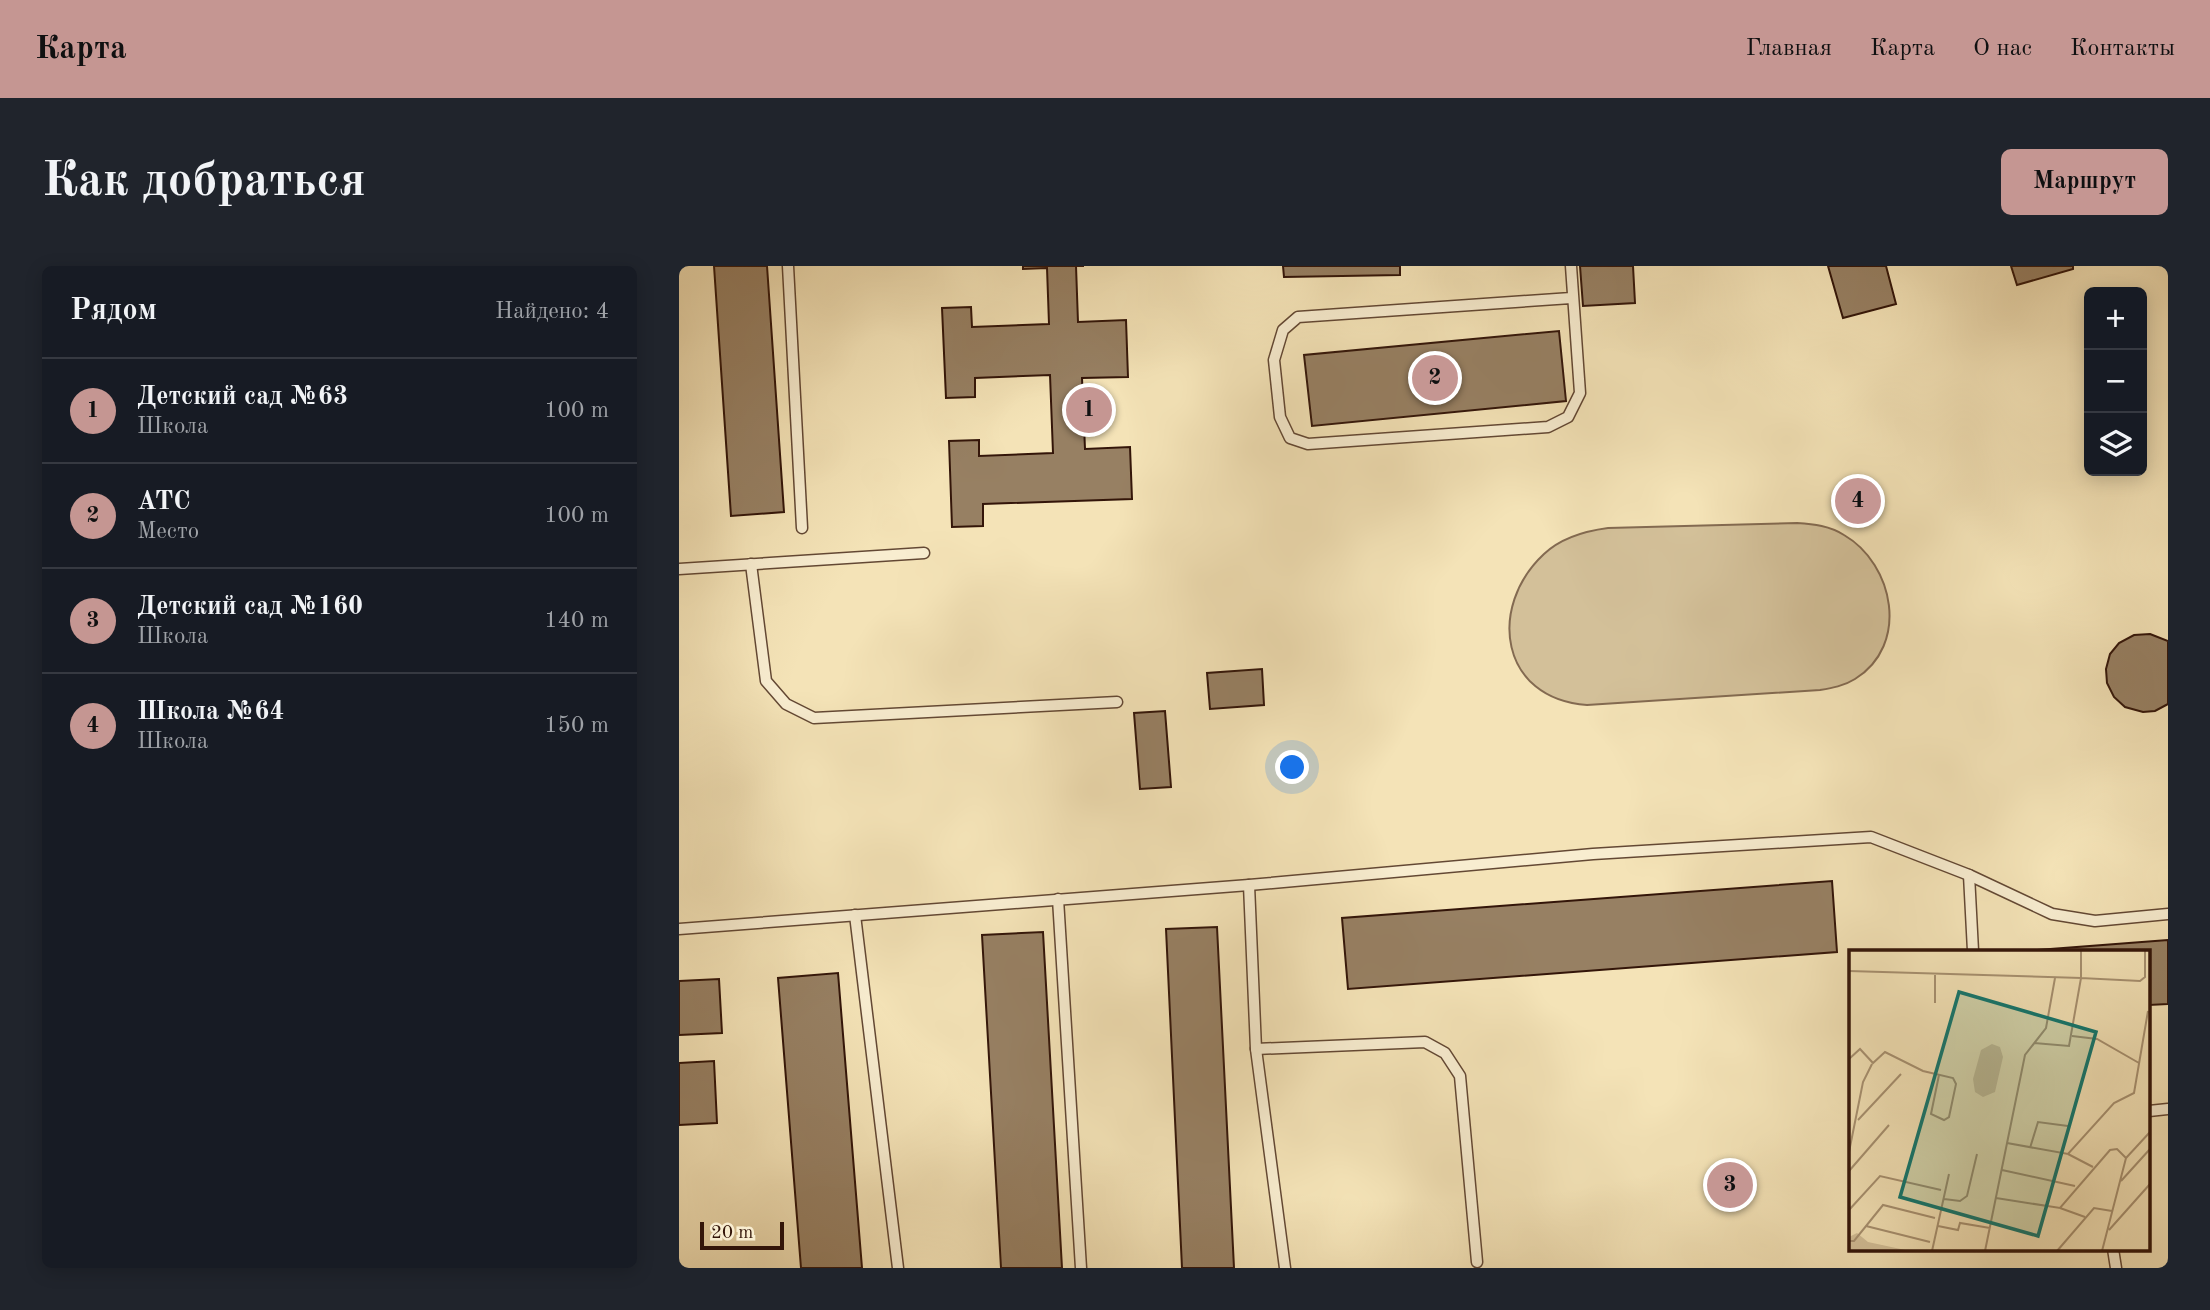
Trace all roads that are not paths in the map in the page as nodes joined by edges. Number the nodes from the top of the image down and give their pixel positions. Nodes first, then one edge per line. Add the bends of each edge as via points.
1 (788, 266) edge
2 (1571, 266) edge
3 (1571, 298) junction
4 (802, 528) dead end
5 (924, 553) dead end
6 (751, 564) junction
7 (679, 569) edge
8 (1117, 702) dead end
9 (1969, 875) junction
10 (1249, 885) junction
11 (1058, 899) junction
12 (2168, 914) edge
13 (855, 915) junction
14 (679, 929) edge
15 (1973, 950) edge
16 (1256, 1049) junction
17 (2113, 1250) edge
18 (1477, 1262) dead end
19 (898, 1268) edge
20 (1081, 1268) edge
21 (1285, 1268) edge
22 (2116, 1268) edge

1 - 4 lane
2 - 3 lane
3 - 3 lane via 1580,393 1568,417 1548,426 1308,444 1290,438 1280,417 1274,360 1283,330 1298,317
5 - 6 lane
6 - 7 lane
6 - 8 lane via 766,681 786,704 814,718
9 - 10 lane via 1871,837 1593,854
9 - 12 lane via 2052,914 2095,921
9 - 15 lane
10 - 11 lane
10 - 16 lane
11 - 13 lane
11 - 20 lane
13 - 14 lane
13 - 19 lane
16 - 18 lane via 1425,1042 1445,1053 1460,1076
16 - 21 lane
17 - 22 lane

